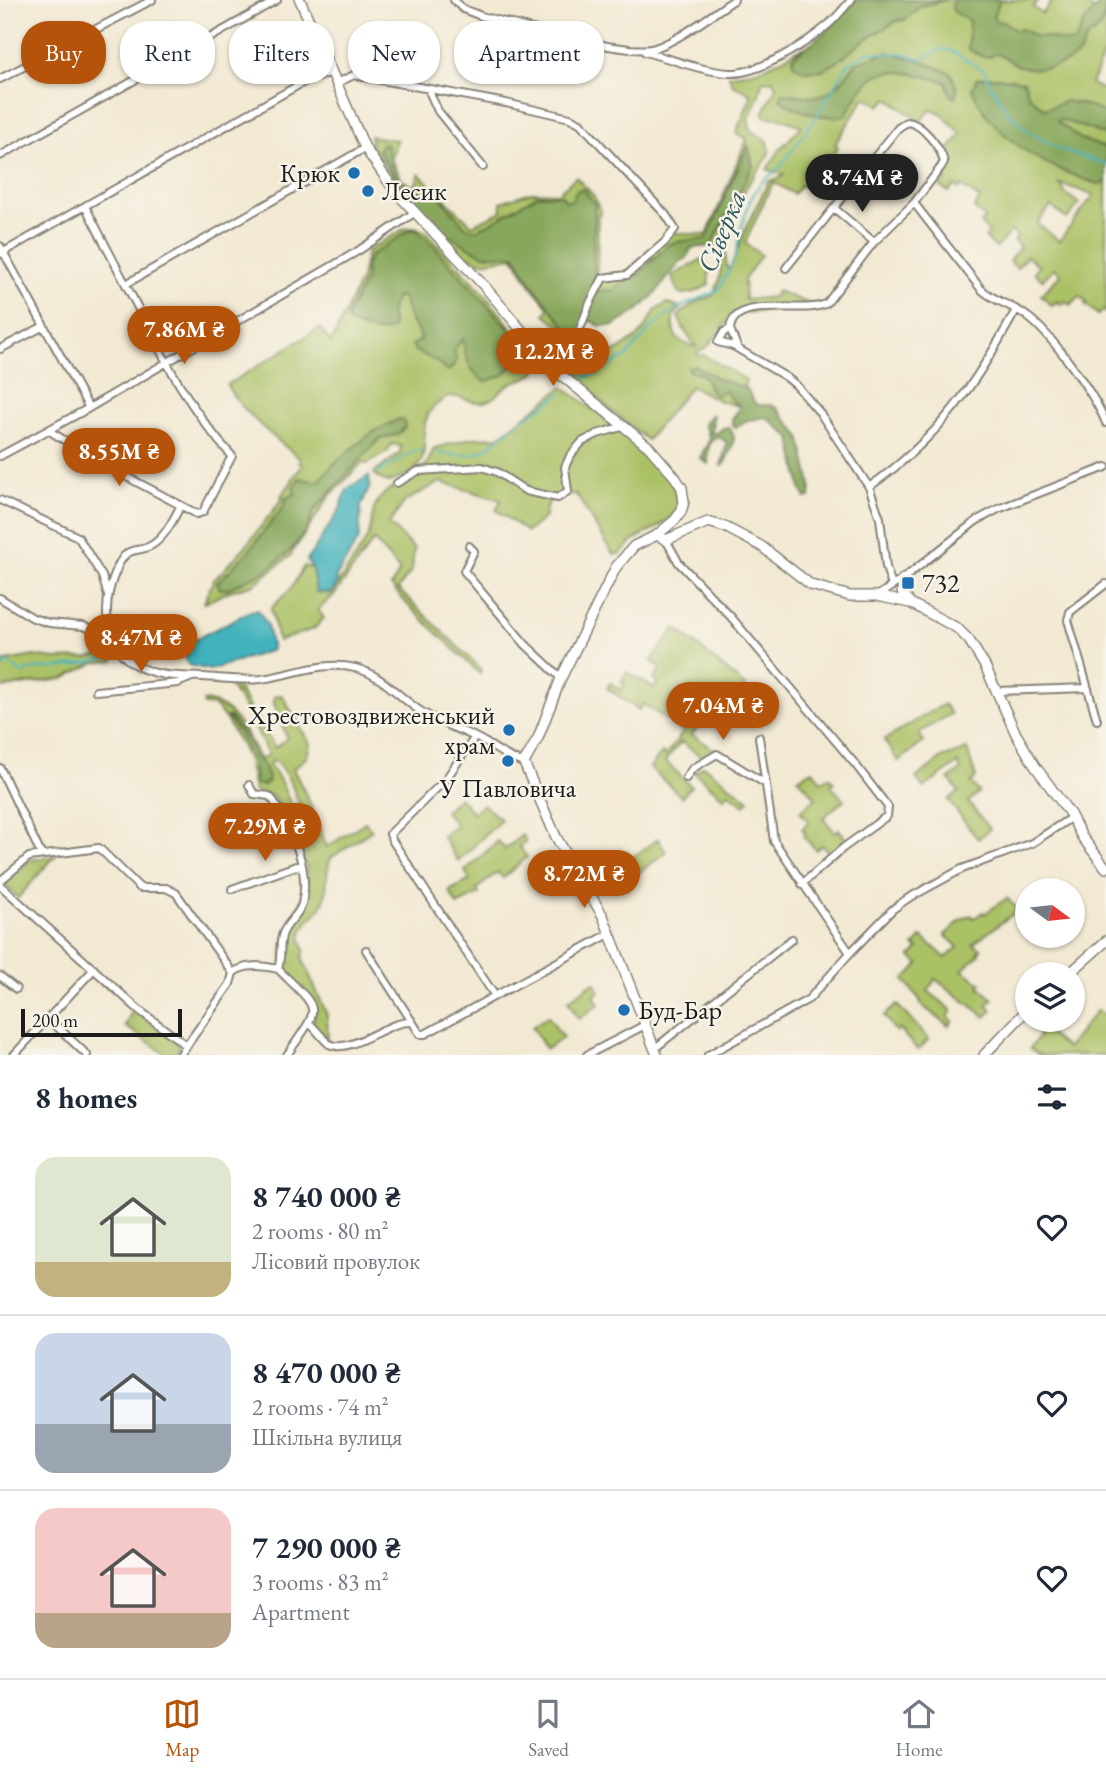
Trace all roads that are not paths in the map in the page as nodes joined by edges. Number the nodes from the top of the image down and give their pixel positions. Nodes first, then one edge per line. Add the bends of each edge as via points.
1 (152, 0) edge
2 (276, 0) edge
3 (300, 0) edge
4 (454, 0) edge
5 (734, 0) edge
6 (850, 0) edge
7 (309, 21) edge
8 (640, 50) junction
9 (334, 76) edge
10 (0, 79) edge
11 (337, 83) junction
12 (300, 84) edge
13 (428, 89) junction
14 (365, 148) junction
15 (0, 156) edge
16 (483, 167) dead end
17 (914, 203) junction
18 (85, 206) junction
19 (834, 208) junction
20 (414, 213) junction
21 (874, 242) junction
22 (1, 251) edge
23 (786, 268) dead end
24 (126, 284) junction
25 (1016, 310) junction
26 (44, 326) junction
27 (730, 328) junction
28 (0, 349) edge
29 (738, 349) junction
30 (166, 363) junction
31 (554, 369) junction
32 (89, 408) junction
33 (1106, 423) edge
34 (625, 426) junction
35 (48, 430) junction
36 (0, 456) edge
37 (1106, 467) edge
38 (397, 483) dead end
39 (869, 487) junction
40 (0, 500) edge
41 (180, 507) junction
42 (657, 535) junction
43 (666, 540) junction
44 (469, 546) dead end
45 (903, 579) junction
46 (1106, 584) edge
47 (892, 586) junction
48 (877, 596) junction
49 (108, 597) junction
50 (0, 598) edge
51 (910, 603) junction
52 (113, 644) junction
53 (194, 676) junction
54 (561, 678) junction
55 (1087, 688) junction
56 (96, 691) dead end
57 (997, 691) junction
58 (1097, 720) dead end
59 (475, 737) junction
60 (759, 737) dead end
61 (524, 763) junction
62 (0, 768) edge
63 (686, 778) dead end
64 (766, 784) junction
65 (249, 785) dead end
66 (1072, 817) junction
67 (41, 854) junction
68 (301, 867) junction
69 (1106, 868) edge
70 (0, 883) edge
71 (802, 884) junction
72 (232, 890) dead end
73 (611, 933) junction
74 (792, 939) dead end
75 (1106, 941) edge
76 (366, 950) dead end
77 (850, 953) junction
78 (1083, 962) edge
79 (94, 969) junction
80 (278, 969) junction
81 (233, 973) junction
82 (0, 976) edge
83 (16, 989) dead end
84 (495, 996) junction
85 (48, 1018) junction
86 (411, 1022) junction
87 (1015, 1023) edge
88 (310, 1024) junction
89 (645, 1025) junction
90 (187, 1046) junction
91 (656, 1052) edge
92 (14, 1055) edge
93 (87, 1055) edge
94 (180, 1055) edge
95 (287, 1055) edge
96 (587, 1055) edge
97 (708, 1055) edge
98 (984, 1055) edge

1 - 10 street
2 - 15 street
3 - 7 main road
4 - 8 street via 481,16
5 - 8 street via 664,44
6 - 8 street via 829,24 778,58 747,72 710,70
9 - 11 main road
11 - 13 street via 354,75
11 - 14 main road
12 - 18 street
13 - 16 street via 438,111
13 - 31 street via 580,123 675,229 627,275 603,278 576,339
14 - 20 main road
14 - 24 street
17 - 19 street via 944,162 913,122 902,124
17 - 21 street
17 - 25 street via 981,289
18 - 22 street
18 - 24 street
19 - 21 street
19 - 23 street
20 - 30 street via 358,251
20 - 31 main road
21 - 27 street via 822,306 750,310 735,316
22 - 26 street
24 - 30 street
25 - 33 street via 1046,335 1085,385
25 - 39 street via 942,425
26 - 28 street
26 - 32 street
27 - 29 street
27 - 29 street via 718,342
29 - 39 street via 796,385
30 - 32 street
30 - 41 street via 232,456 200,514
31 - 34 main road
32 - 35 street
34 - 38 street via 582,442 565,467 568,491 558,498 526,491 482,467 418,471
34 - 42 main road via 682,488 681,512
35 - 36 street
35 - 41 street
37 - 45 street via 976,521
39 - 47 street via 880,518
40 - 49 street via 78,537 102,576
41 - 49 street via 153,545 125,554
42 - 43 main road
42 - 54 main road via 634,546 616,566
43 - 48 main road via 708,522 761,546 811,585 850,596
43 - 71 street via 679,563 755,645 888,807 887,816
44 - 54 street via 474,551 464,572 525,644
45 - 47 street
45 - 51 main road via 902,592
46 - 55 street via 1069,615
47 - 48 street
48 - 51 main road
49 - 52 street
50 - 52 street via 33,618 83,626
51 - 57 main road via 969,640
52 - 53 street via 127,659 149,671
53 - 56 street via 178,683
53 - 59 street via 258,679 327,665 354,668 381,679 430,718
54 - 61 main road
55 - 57 street
55 - 58 street
57 - 66 main road via 1022,745
59 - 61 street
59 - 84 street via 446,779 390,834
60 - 64 street
61 - 73 main road via 556,837
62 - 67 street
63 - 64 street via 717,754
64 - 71 street via 774,841
65 - 68 street via 254,794 274,800 294,835
66 - 69 main road
66 - 77 street via 1032,844 962,869 907,898
67 - 70 street via 29,857
67 - 81 street via 99,848 141,888 170,889
68 - 72 street
68 - 80 street via 302,906 282,936
70 - 79 street
71 - 77 street
73 - 84 street
73 - 89 main road
74 - 91 street
75 - 78 main road
76 - 86 street
77 - 97 street via 809,999
79 - 85 street
79 - 90 street
80 - 81 street via 250,966
80 - 88 street via 311,1003
81 - 90 street
82 - 83 street
84 - 86 street via 425,1034
85 - 92 street
85 - 93 street
86 - 88 street via 398,1023 367,1041 341,1048 330,1045
87 - 98 main road
88 - 95 street
89 - 91 main road
89 - 96 street
90 - 94 street

